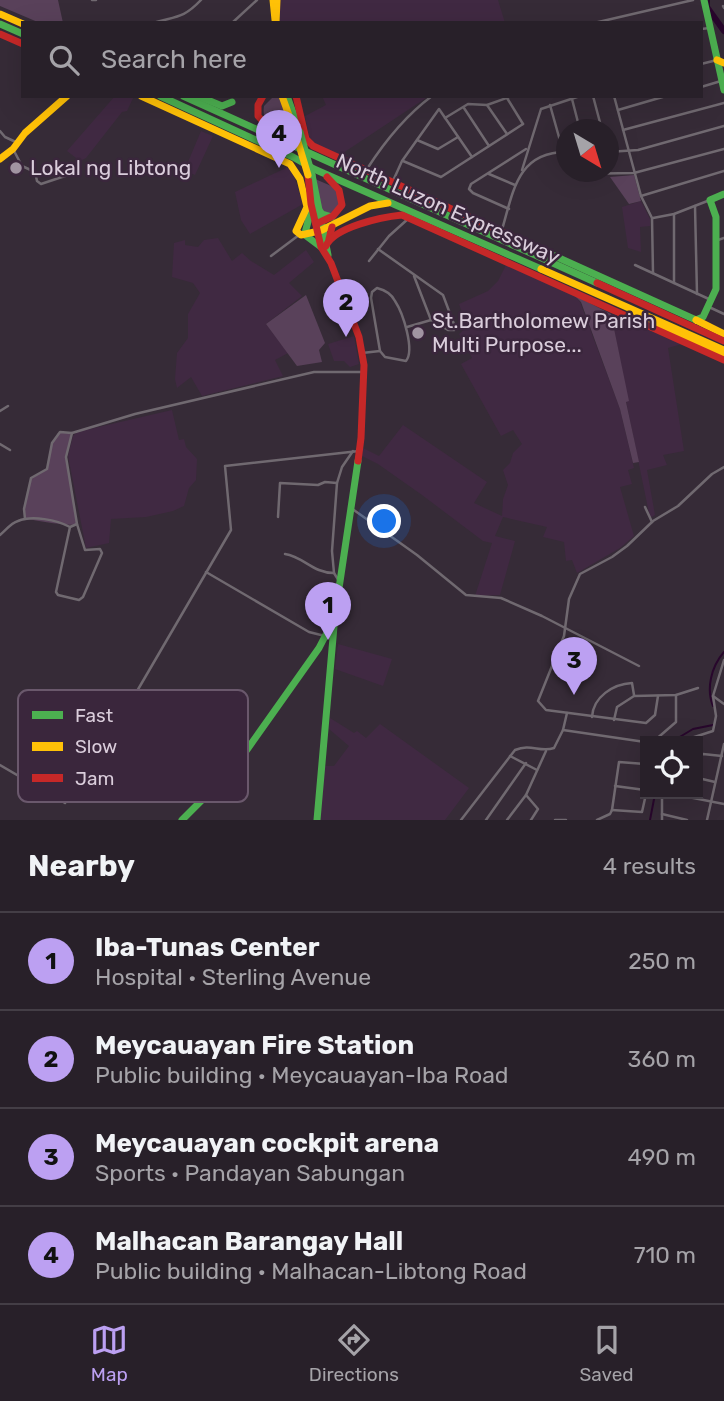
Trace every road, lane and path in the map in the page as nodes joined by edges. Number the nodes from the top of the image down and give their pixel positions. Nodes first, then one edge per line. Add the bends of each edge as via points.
1 (193, 0) edge
2 (201, 0) edge
3 (257, 0) edge
4 (275, 0) edge
5 (693, 0) edge
6 (704, 0) edge
7 (197, 4) junction
8 (0, 14) edge
9 (164, 21) edge
10 (234, 21) edge
11 (276, 21) edge
12 (603, 21) edge
13 (0, 24) edge
14 (710, 28) junction
15 (703, 29) edge
16 (21, 30) edge
17 (21, 31) edge
18 (0, 34) edge
19 (21, 43) edge
20 (720, 62) edge
21 (721, 81) junction
22 (703, 86) edge
23 (724, 90) edge
24 (65, 98) edge
25 (145, 98) edge
26 (164, 98) edge
27 (187, 98) edge
28 (203, 98) edge
29 (262, 98) edge
30 (286, 98) edge
31 (297, 98) edge
32 (429, 98) edge
33 (507, 98) joint
34 (572, 98) joint
35 (594, 98) edge
36 (615, 98) edge
37 (659, 98) edge
38 (232, 102) dead end
39 (724, 103) edge
40 (487, 105) junction
41 (550, 105) junction
42 (464, 106) junction
43 (618, 110) junction
44 (445, 118) junction
45 (577, 119) edge
46 (599, 119) edge
47 (523, 124) junction
48 (556, 124) edge
49 (534, 126) junction
50 (724, 126) edge
51 (623, 130) junction
52 (0, 131) edge
53 (507, 134) junction
54 (458, 137) junction
55 (416, 141) junction
56 (284, 142) junction
57 (15, 146) junction
58 (489, 146) junction
59 (526, 149) junction
60 (724, 149) edge
61 (619, 151) edge
62 (629, 151) junction
63 (556, 153) edge
64 (472, 157) junction
65 (0, 159) edge
66 (402, 161) junction
67 (365, 171) junction
68 (724, 171) edge
69 (77, 172) dead end
70 (521, 172) junction
71 (311, 173) junction
72 (489, 173) junction
73 (619, 173) edge
74 (634, 173) junction
75 (392, 183) junction
76 (515, 185) junction
77 (724, 194) edge
78 (641, 197) junction
79 (710, 200) junction
80 (314, 205) junction
81 (396, 205) junction
82 (695, 206) junction
83 (509, 209) junction
84 (674, 214) junction
85 (334, 216) junction
86 (720, 216) edge
87 (409, 218) junction
88 (652, 218) junction
89 (501, 233) junction
90 (325, 234) junction
91 (301, 235) junction
92 (724, 238) edge
93 (715, 241) junction
94 (378, 249) junction
95 (271, 256) dead end
96 (369, 261) dead end
97 (635, 265) dead end
98 (653, 273) junction
99 (414, 276) junction
100 (674, 283) junction
101 (696, 294) junction
102 (710, 304) junction
103 (624, 305) junction
104 (724, 314) edge
105 (699, 319) junction
106 (431, 320) junction
107 (406, 328) junction
108 (724, 334) edge
109 (724, 341) edge
110 (724, 350) edge
111 (380, 351) junction
112 (362, 353) junction
113 (724, 358) edge
114 (363, 372) junction
115 (8, 406) dead end
116 (0, 411) edge
117 (72, 433) junction
118 (0, 444) edge
119 (10, 450) dead end
120 (356, 451) junction
121 (724, 467) edge
122 (337, 483) junction
123 (645, 507) dead end
124 (351, 508) junction
125 (278, 517) dead end
126 (25, 519) junction
127 (652, 522) junction
128 (77, 524) junction
129 (70, 527) junction
130 (0, 535) edge
131 (285, 554) dead end
132 (206, 572) junction
133 (334, 573) junction
134 (341, 583) junction
135 (566, 629) junction
136 (329, 637) junction
137 (724, 660) edge
138 (639, 666) dead end
139 (717, 678) junction
140 (724, 680) edge
141 (698, 688) dead end
142 (138, 690) edge
143 (676, 695) junction
144 (634, 696) junction
145 (658, 696) junction
146 (713, 696) junction
147 (724, 704) edge
148 (567, 713) junction
149 (592, 717) junction
150 (614, 720) junction
151 (563, 730) junction
152 (660, 736) edge
153 (698, 736) edge
154 (640, 741) edge
155 (724, 744) edge
156 (248, 749) edge
157 (546, 751) junction
158 (703, 754) edge
159 (510, 756) junction
160 (722, 756) junction
161 (526, 763) junction
162 (640, 764) edge
163 (0, 765) edge
164 (537, 770) junction
165 (18, 776) edge
166 (703, 779) edge
167 (715, 782) junction
168 (615, 786) junction
169 (640, 791) edge
170 (526, 795) junction
171 (645, 799) edge
172 (662, 799) edge
173 (696, 799) edge
174 (200, 802) edge
175 (710, 802) junction
176 (724, 804) edge
177 (612, 810) junction
178 (662, 814) junction
179 (182, 820) edge
180 (317, 820) edge
181 (461, 820) edge
182 (486, 820) edge
183 (507, 820) edge
184 (531, 820) edge
185 (555, 820) edge
186 (566, 820) edge
187 (597, 820) edge
188 (662, 820) edge
189 (687, 820) edge
190 (707, 820) edge

1 - 7 street
2 - 7 street
3 - 10 street
4 - 11 main road
5 - 12 street
6 - 14 main road
7 - 9 street via 180,18
8 - 16 main road
13 - 17 main road
14 - 15 street
14 - 20 main road
18 - 19 main road
20 - 21 main road
21 - 22 street
21 - 23 main road
24 - 57 main road
25 - 91 main road via 294,166 307,207 296,227
26 - 71 main road, North Luzon Expressway via 293,157
27 - 56 main road, North Luzon Expressway
28 - 38 main road via 222,106
29 - 56 main road via 258,117
30 - 71 main road, bridge
31 - 67 main road via 309,143
32 - 67 street via 414,109
33 - 40 street
33 - 47 street
34 - 41 street
34 - 45 street
35 - 46 street
36 - 43 street
37 - 43 street
39 - 51 street
40 - 42 street
40 - 53 street
41 - 48 street
41 - 49 street via 541,109
42 - 44 street
42 - 58 street
43 - 51 street
44 - 54 street
44 - 55 street via 439,109
47 - 49 street
47 - 53 street
49 - 59 street
50 - 62 street
51 - 62 street
52 - 57 street
53 - 58 street
54 - 55 street via 438,149
54 - 64 street
55 - 66 street
56 - 109 main road, North Luzon Expressway
57 - 65 main road
57 - 69 street via 22,166 34,172 41,184
58 - 64 street
59 - 70 street
59 - 72 street
60 - 74 street
61 - 62 street
62 - 74 street
63 - 70 street
64 - 66 street via 439,178
66 - 75 street
67 - 75 main road
68 - 78 street
70 - 76 street
71 - 80 main road
71 - 81 main road, North Luzon Expressway
71 - 85 main road via 329,179 340,192 341,207
72 - 76 street
72 - 83 street via 469,189
73 - 74 street
74 - 78 street
75 - 89 main road
76 - 83 street
77 - 79 main road
78 - 88 street
79 - 82 street
79 - 86 main road
80 - 85 main road via 323,215
80 - 90 main road
80 - 91 main road
81 - 90 main road via 372,205
81 - 103 main road, North Luzon Expressway
82 - 84 street
82 - 101 street
83 - 89 street
84 - 88 street
84 - 100 street
85 - 90 main road
86 - 93 main road
87 - 90 main road via 393,215
87 - 94 street
87 - 113 main road
88 - 98 street
89 - 105 main road
90 - 91 main road
90 - 91 main road
90 - 112 main road via 328,258
91 - 95 street
92 - 93 street
93 - 102 main road via 716,289
94 - 96 street
94 - 99 street
97 - 98 street
98 - 100 street
99 - 106 street
99 - 106 street via 443,295 455,329
100 - 101 street
101 - 102 street
102 - 104 street
102 - 105 main road
103 - 110 main road, North Luzon Expressway
103 - 113 main road
105 - 108 main road
106 - 107 street
107 - 111 street via 410,354 406,361 385,357
107 - 111 street via 396,301 387,292 374,289
111 - 112 street
112 - 114 main road
114 - 117 street via 314,372
114 - 120 main road
115 - 116 street
117 - 126 street via 58,433 47,470 31,478
117 - 128 street via 66,457
118 - 119 street
120 - 122 street via 342,467
120 - 124 main road
120 - 132 street via 225,466 230,530
121 - 127 street
122 - 125 street via 280,483
122 - 133 street
123 - 127 street
124 - 134 main road
124 - 135 street via 466,595 501,598
126 - 129 street
126 - 130 street
127 - 135 street via 620,552 580,574 569,599
128 - 129 street
128 - 129 street via 85,550 100,549 102,553 79,600 56,592
131 - 133 street via 323,573
132 - 136 street via 309,632
132 - 142 street
133 - 134 street
134 - 136 main road
135 - 138 street
135 - 148 street via 538,701 546,710
136 - 156 main road
136 - 180 main road
137 - 139 street
139 - 140 street
139 - 146 street
141 - 143 street
143 - 145 street
143 - 152 street via 676,722
144 - 145 street
144 - 149 street via 632,683 619,684 596,702
144 - 150 street via 617,707
145 - 150 street via 655,715 646,723
146 - 147 street
146 - 153 street via 713,731
148 - 149 street
148 - 151 street
149 - 150 street
151 - 154 street
151 - 157 street via 554,748
155 - 160 street
157 - 159 street via 523,747
157 - 164 street
158 - 160 street
159 - 161 street
159 - 181 street
160 - 167 street
161 - 164 street
161 - 182 street
162 - 168 street via 619,762
163 - 165 street
164 - 170 street
166 - 167 street
167 - 175 street
168 - 169 street
168 - 177 street
170 - 183 street
170 - 184 street via 538,809
171 - 177 street via 642,812
172 - 178 street
173 - 175 street
174 - 179 main road
175 - 176 street
175 - 190 street
177 - 187 street
178 - 188 street
178 - 189 street
185 - 186 street

